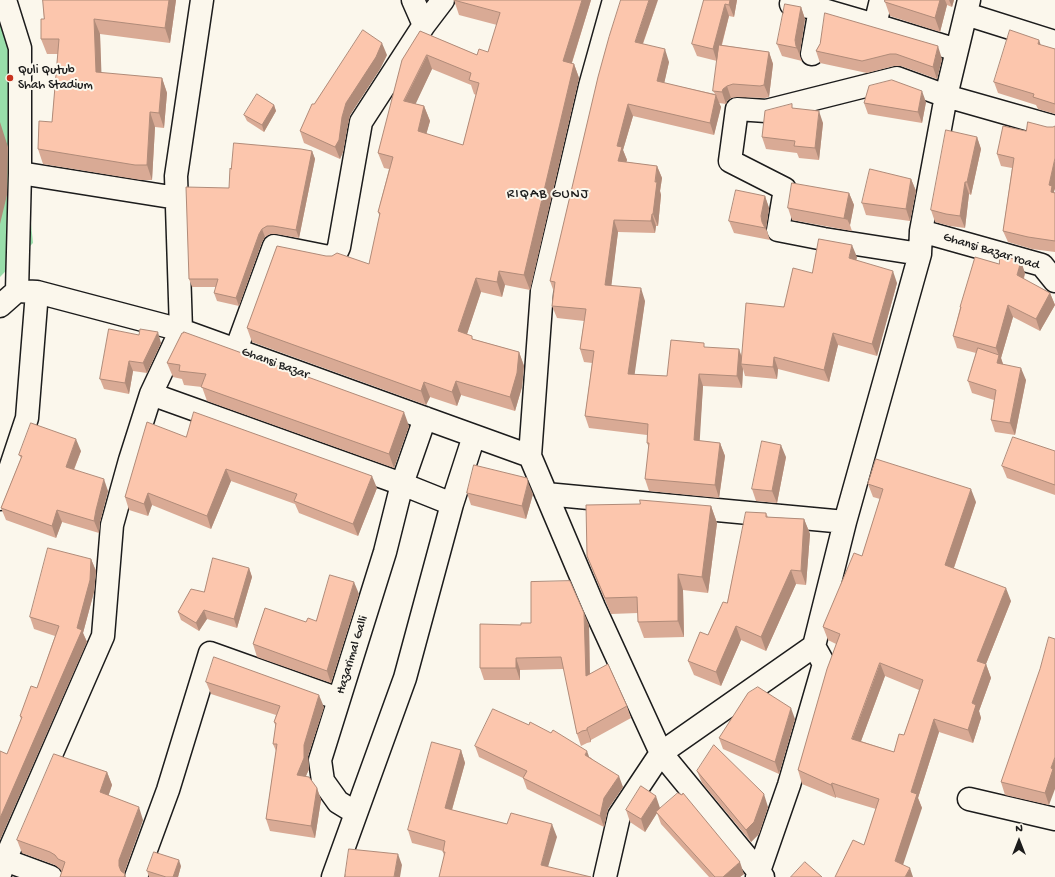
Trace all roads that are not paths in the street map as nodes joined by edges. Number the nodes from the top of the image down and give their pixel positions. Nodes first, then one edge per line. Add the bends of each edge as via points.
1 (5, 0) edge
2 (202, 0) edge
3 (413, 0) edge
4 (442, 0) edge
5 (614, 0) edge
6 (792, 0) edge
7 (881, 0) edge
8 (967, 7) edge
9 (820, 10) junction
10 (424, 25) junction
11 (875, 25) junction
12 (1055, 42) edge
13 (957, 50) junction
14 (812, 54) dead end
15 (946, 96) junction
16 (1055, 127) edge
17 (20, 173) junction
18 (177, 198) junction
19 (921, 232) junction
20 (920, 254) junction
21 (1055, 281) edge
22 (27, 292) junction
23 (0, 306) edge
24 (181, 330) junction
25 (236, 350) junction
26 (151, 394) junction
27 (425, 418) junction
28 (474, 436) junction
29 (530, 456) junction
30 (402, 484) junction
31 (546, 494) junction
32 (0, 500) edge
33 (452, 504) junction
34 (845, 522) junction
35 (814, 646) junction
36 (339, 699) junction
37 (661, 753) junction
38 (969, 799) dead end
39 (356, 813) junction
40 (1055, 819) edge
41 (2, 867) edge
42 (760, 875) edge
43 (50, 877) edge
44 (136, 877) edge
45 (333, 877) edge
46 (605, 877) edge

1 - 17 street via 20,48
2 - 18 street via 176,176
3 - 10 street
4 - 10 street
5 - 29 street via 590,86 542,291
6 - 9 street via 791,4
7 - 11 street
8 - 12 street
8 - 13 street
9 - 11 street
9 - 14 street
10 - 25 street via 361,122 334,258 274,246
11 - 13 street
13 - 15 street
15 - 16 street
15 - 19 street
15 - 20 street via 897,78 766,112 737,109 730,161 785,189 778,230
17 - 18 street
17 - 22 street
18 - 24 street
19 - 20 street
19 - 21 street, Ghansi Bazar road via 1042,266
20 - 34 street
22 - 23 street
22 - 24 street, Ghansi Bazar
22 - 32 street via 27,418
24 - 25 street, Ghansi Bazar
24 - 26 street
25 - 27 street, Ghansi Bazar
26 - 30 street
26 - 41 street via 112,525 103,636
27 - 28 street, Ghansi Bazar
27 - 30 street, Hazarimal Galli
28 - 29 street, Ghansi Bazar
28 - 33 street
29 - 31 street
30 - 33 street
30 - 36 street, Hazarimal Galli via 385,552
31 - 34 street
31 - 37 street
33 - 39 street via 405,678
34 - 35 street
35 - 37 street
35 - 42 street via 824,664
36 - 39 street, Hazarimal Galli via 320,760 323,781 338,802
36 - 44 street via 210,653 168,790
37 - 42 street
37 - 46 street via 619,816
38 - 40 street
39 - 45 street
41 - 43 street

